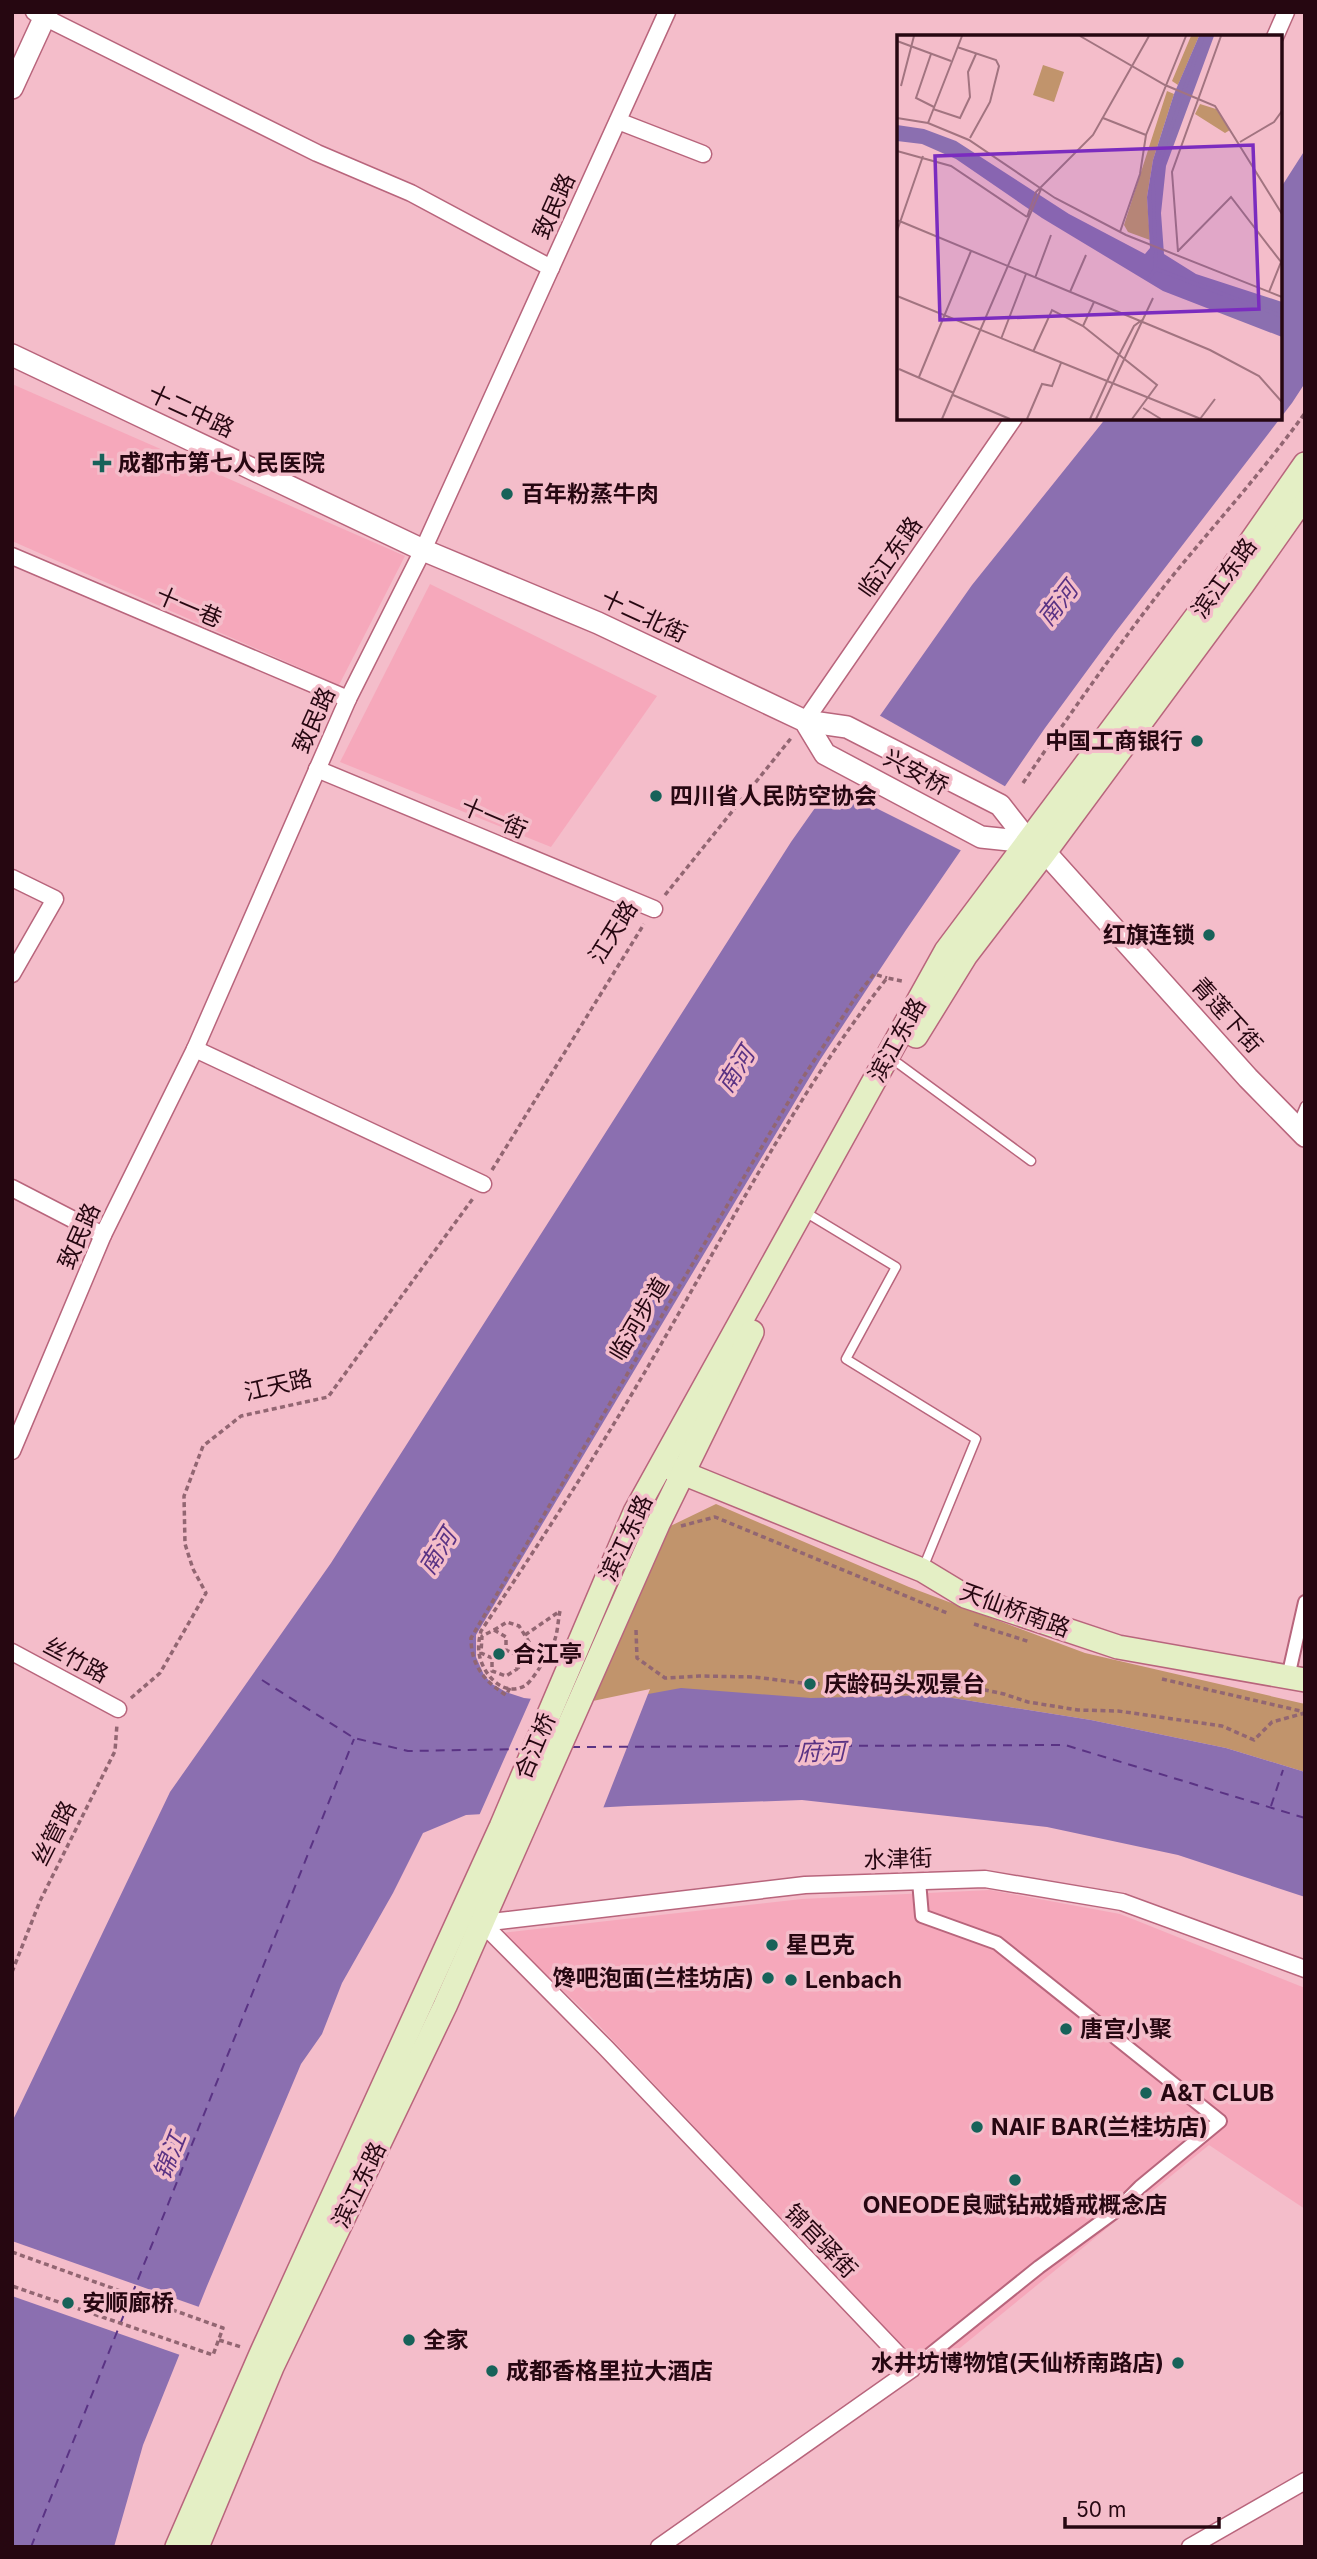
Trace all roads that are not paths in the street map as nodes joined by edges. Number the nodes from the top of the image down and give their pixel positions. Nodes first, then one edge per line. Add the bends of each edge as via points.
1 (667, 12) edge
2 (1286, 12) edge
3 (42, 14) edge
4 (1276, 35) edge
5 (12, 88) edge
6 (618, 121) junction
7 (703, 154) dead end
8 (551, 268) junction
9 (12, 355) edge
10 (1013, 420) edge
11 (1305, 464) edge
12 (1305, 496) edge
13 (423, 550) junction
14 (12, 556) edge
15 (348, 699) junction
16 (804, 721) junction
17 (317, 769) junction
18 (1037, 847) junction
19 (12, 878) edge
20 (654, 909) road end
21 (12, 974) edge
22 (195, 1049) junction
23 (899, 1064) junction
24 (1305, 1106) edge
25 (1301, 1132) edge
26 (1031, 1161) dead end
27 (483, 1184) road end
28 (12, 1188) edge
29 (810, 1215) junction
30 (103, 1235) junction
31 (12, 1451) edge
32 (672, 1469) junction
33 (922, 1570) junction
34 (1305, 1602) edge
35 (12, 1652) edge
36 (595, 1664) joint
37 (570, 1665) joint
38 (1296, 1678) edge
39 (118, 1709) road end
40 (525, 1824) joint
41 (500, 1828) joint
42 (919, 1881) junction
43 (482, 1923) junction
44 (1305, 1969) edge
45 (912, 2369) junction
46 (1305, 2481) edge
47 (177, 2547) edge
48 (197, 2547) edge
49 (659, 2547) edge
50 (1190, 2547) edge

1 - 6 street, 致民路
2 - 4 street
3 - 5 street
3 - 8 street via 317,153 411,193
6 - 7 street
6 - 8 street, 致民路
8 - 13 street, 致民路
9 - 13 street, 十二中路
10 - 16 street, 临江东路
11 - 18 main road, 滨江东路
12 - 18 main road, 滨江东路 via 1243,584
13 - 15 street, 致民路
13 - 16 street, 十二北街 via 598,623
14 - 15 street, 十一巷
15 - 17 street, 致民路
16 - 18 street, 青莲下街 via 847,727 1000,805
16 - 18 street, 兴安桥 via 825,754 981,837
17 - 20 street, 十一街
17 - 22 street, 致民路
18 - 23 main road, 滨江东路
18 - 25 street, 青莲下街
18 - 32 main road, 滨江东路 via 946,951
19 - 21 street via 55,899
22 - 27 street
22 - 30 street, 致民路
23 - 26 lane
23 - 29 main road, 滨江东路
24 - 25 lane
28 - 30 street
29 - 32 main road, 滨江东路
29 - 33 lane via 896,1267 846,1359 976,1438
30 - 31 street, 致民路
32 - 33 main road, 天仙桥南路
32 - 36 main road, 滨江东路
32 - 37 main road, 滨江东路 via 635,1512
33 - 38 main road, 天仙桥南路 via 965,1596 1118,1647
34 - 38 street
35 - 39 street, 丝竹路
36 - 40 main road, 合江桥
37 - 41 main road, 合江桥
40 - 43 main road, 滨江东路
41 - 47 main road, 滨江东路
42 - 43 street, 水津街 via 805,1885
42 - 44 street, 水津街 via 985,1879 1122,1902
42 - 45 street via 922,1916 997,1944 1220,2121 1117,2210
43 - 45 street, 锦官驿街
43 - 48 main road, 滨江东路 via 272,2367
45 - 49 street
46 - 50 street

